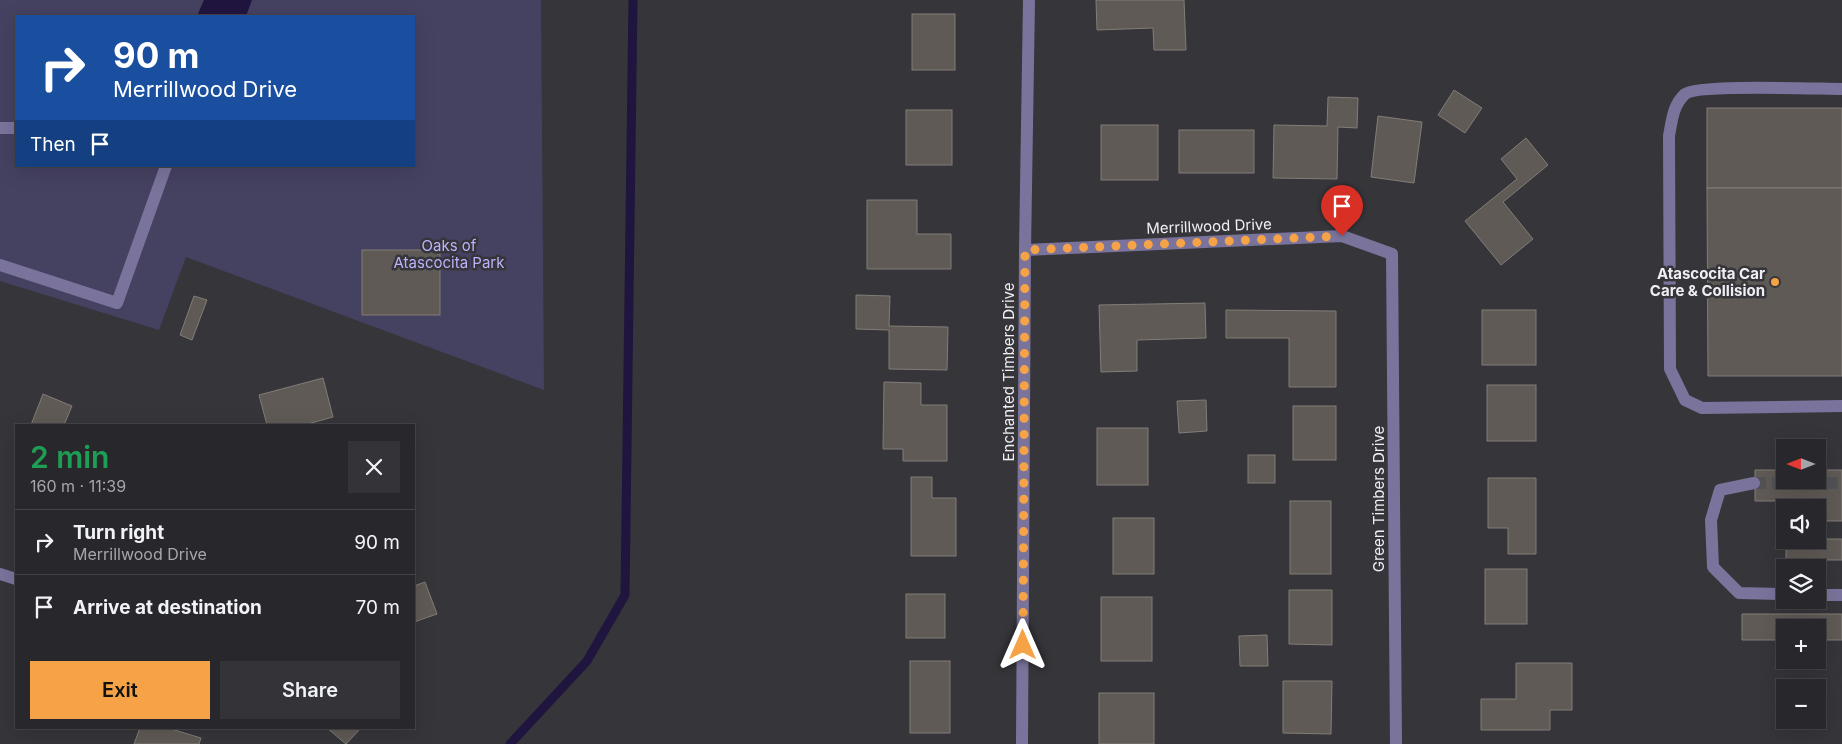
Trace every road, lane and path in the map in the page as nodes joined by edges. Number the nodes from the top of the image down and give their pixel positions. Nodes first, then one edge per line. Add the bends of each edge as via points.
1 (1029, 0) edge
2 (1842, 89) edge
3 (0, 128) edge
4 (15, 128) edge
5 (166, 167) edge
6 (1025, 250) junction
7 (1392, 254) joint
8 (0, 266) edge
9 (1842, 406) edge
10 (1754, 483) tunnel mouth
11 (0, 574) edge
12 (15, 579) edge
13 (1776, 594) edge
14 (1826, 595) edge
15 (1842, 595) edge
16 (1022, 744) edge
17 (1396, 744) edge

1 - 6 street, Enchanted Timbers Drive
2 - 9 street via 1710,88 1687,92 1675,105 1670,136 1670,369 1685,400 1702,408
3 - 4 street
5 - 8 street via 117,302
6 - 7 street, Merrillwood Drive via 1342,236
6 - 16 street, Enchanted Timbers Drive
7 - 17 street, Green Timbers Drive
10 - 13 street via 1720,490 1711,520 1712,567 1739,593
11 - 12 street
14 - 15 street

